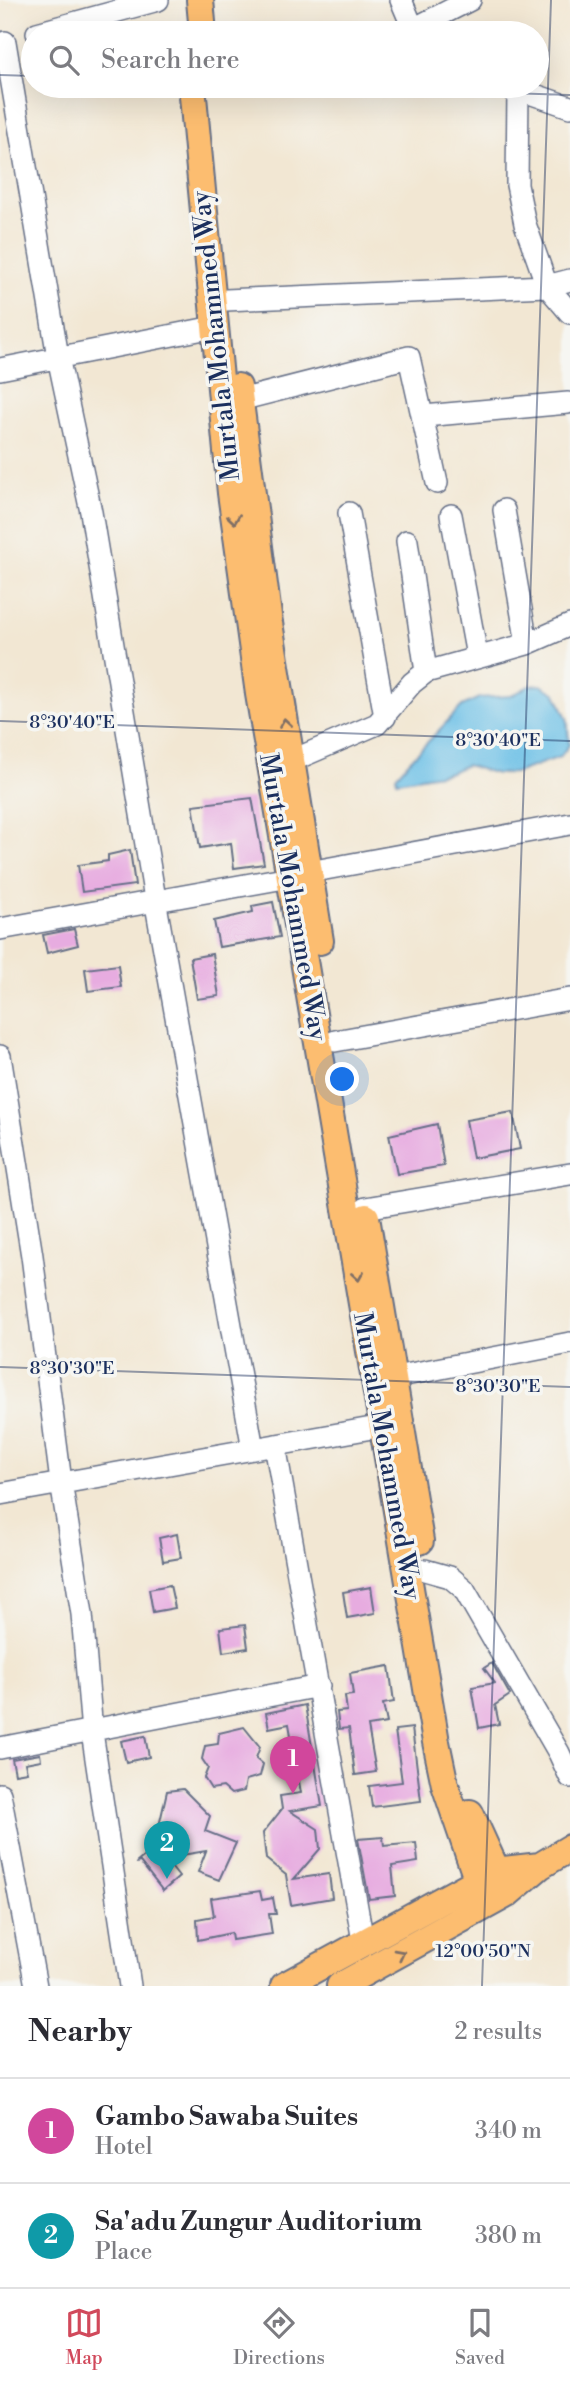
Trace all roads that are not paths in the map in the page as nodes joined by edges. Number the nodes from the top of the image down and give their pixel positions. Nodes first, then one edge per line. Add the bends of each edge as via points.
1 (158, 0) edge
2 (185, 0) edge
3 (200, 0) edge
4 (215, 0) edge
5 (401, 0) edge
6 (470, 0) edge
7 (82, 21) edge
8 (187, 21) edge
9 (202, 21) edge
10 (410, 21) edge
11 (432, 21) edge
12 (21, 38) edge
13 (3, 43) edge
14 (193, 98) edge
15 (208, 98) edge
16 (514, 98) edge
17 (545, 98) edge
18 (570, 107) edge
19 (570, 280) edge
20 (547, 286) junction
21 (226, 300) junction
22 (570, 313) edge
23 (214, 327) junction
24 (58, 357) junction
25 (0, 369) edge
26 (240, 400) junction
27 (568, 403) dead end
28 (424, 416) junction
29 (437, 484) dead end
30 (504, 510) dead end
31 (349, 513) dead end
32 (451, 515) dead end
33 (407, 541) dead end
34 (570, 625) edge
35 (527, 644) junction
36 (477, 656) junction
37 (426, 672) junction
38 (385, 716) junction
39 (291, 761) junction
40 (570, 824) edge
41 (300, 874) junction
42 (155, 899) junction
43 (0, 929) edge
44 (570, 999) edge
45 (335, 1041) junction
46 (0, 1056) edge
47 (570, 1174) edge
48 (365, 1208) junction
49 (570, 1343) edge
50 (395, 1377) junction
51 (383, 1426) junction
52 (275, 1445) junction
53 (253, 1449) junction
54 (61, 1482) junction
55 (0, 1494) edge
56 (425, 1570) junction
57 (319, 1686) junction
58 (92, 1732) junction
59 (0, 1748) edge
60 (565, 1750) edge
61 (570, 1777) edge
62 (0, 1794) edge
63 (459, 1831) junction
64 (570, 1848) edge
65 (491, 1888) junction
66 (436, 1902) junction
67 (363, 1941) junction
68 (36, 1986) edge
69 (130, 1986) edge
70 (284, 1986) edge
71 (340, 1986) edge

1 - 7 street
2 - 8 main road
3 - 4 street
3 - 9 main road
5 - 10 street
6 - 11 street
12 - 13 street
13 - 24 street
14 - 23 main road, Murtala Mohammed Way
15 - 21 main road, Murtala Mohammed Way
16 - 20 street via 517,185
17 - 18 street
19 - 20 street
20 - 21 street
20 - 22 street
21 - 26 main road, Murtala Mohammed Way
23 - 24 street
23 -> 41 main road, Murtala Mohammed Way via 244,595
24 - 25 street
24 - 42 street via 91,512
26 - 28 street via 409,356
39 -> 26 main road, Murtala Mohammed Way
27 - 28 street
28 - 29 street
30 - 35 street
31 - 38 street
32 - 36 street
33 - 37 street
34 - 35 street
35 - 36 street
36 - 37 street
37 - 38 street
38 - 39 street via 358,734
39 - 41 main road, Murtala Mohammed Way
40 - 41 street
41 - 42 street
41 - 45 main road, Murtala Mohammed Way
41 -> 51 main road, Murtala Mohammed Way
42 - 43 street
42 - 53 street
44 - 45 street
45 - 48 main road, Murtala Mohammed Way
46 - 54 street via 33,1256
47 - 48 street
48 - 50 main road, Murtala Mohammed Way
49 - 50 street
50 - 56 main road, Murtala Mohammed Way
51 - 52 street
51 - 63 main road, Murtala Mohammed Way via 436,1742
52 - 53 street
52 - 57 street
53 - 54 street
54 - 55 street
54 - 58 street via 82,1614
56 - 60 street via 450,1577 464,1589
56 - 65 main road, Murtala Mohammed Way via 459,1774
57 - 58 street
57 - 67 street
58 - 59 street
58 - 69 street
60 - 61 street
62 - 68 street
63 - 65 main road, Murtala Mohammed Way
63 - 66 main road via 455,1876
64 - 65 main road
65 - 66 main road
71 -> 65 main road
66 - 67 main road
67 - 70 main road

